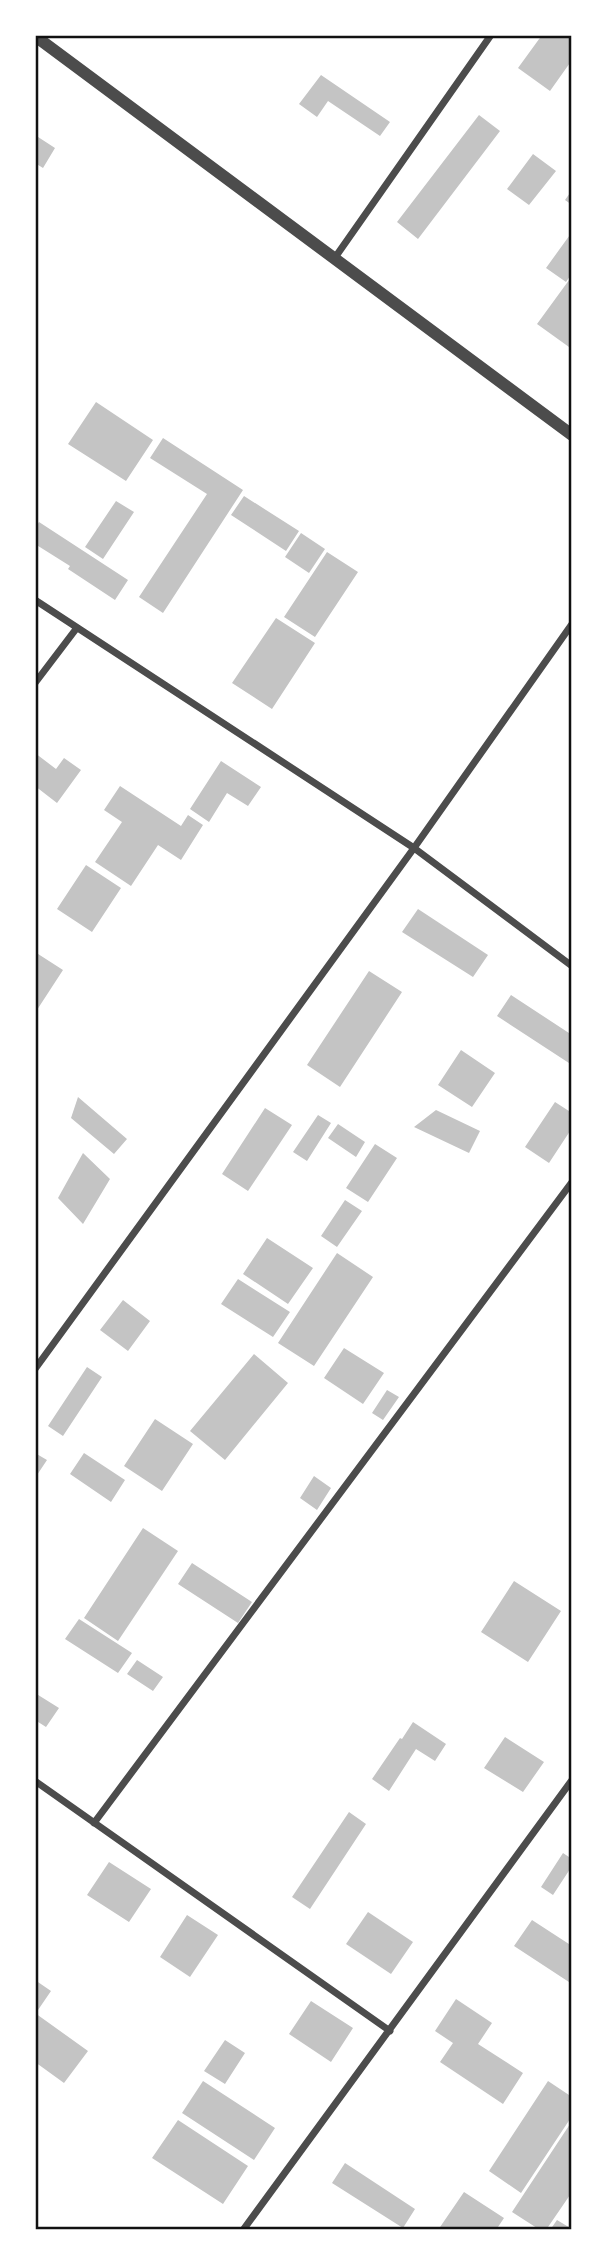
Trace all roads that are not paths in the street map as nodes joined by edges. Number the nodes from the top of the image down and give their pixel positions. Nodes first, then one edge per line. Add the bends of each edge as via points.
1 (491, 35) edge
2 (35, 36) edge
3 (334, 259) junction
4 (572, 435) edge
5 (35, 600) edge
6 (572, 624) edge
7 (76, 629) junction
8 (35, 682) edge
9 (414, 848) junction
10 (572, 966) edge
11 (572, 1182) edge
12 (35, 1369) edge
13 (572, 1780) edge
14 (35, 1782) edge
15 (94, 1823) junction
16 (390, 2031) junction
17 (243, 2230) edge

1 - 3 street
2 - 3 street
3 - 4 street
5 - 7 street
6 - 9 street
7 - 8 street
7 - 9 street
9 - 10 street
9 - 12 street
11 - 15 street
13 - 16 street
14 - 15 street
15 - 16 street
16 - 17 street

